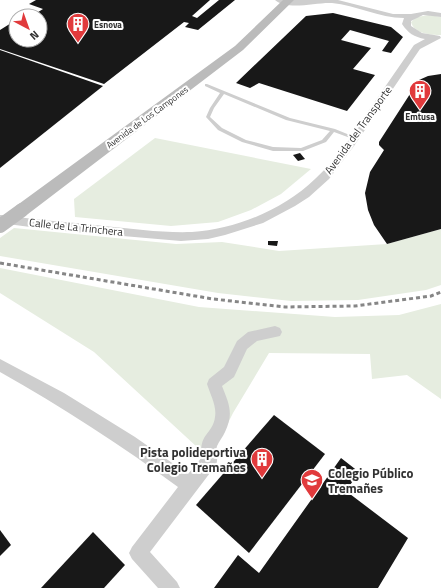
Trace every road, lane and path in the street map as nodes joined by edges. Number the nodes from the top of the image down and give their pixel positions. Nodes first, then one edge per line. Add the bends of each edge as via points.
1 (285, 1) edge
2 (311, 1) edge
3 (332, 1) edge
4 (440, 14) edge
5 (408, 20) junction
6 (416, 33) junction
7 (437, 38) edge
8 (418, 47) junction
9 (206, 86) dead end
10 (223, 92) junction
11 (334, 130) junction
12 (355, 138) junction
13 (0, 218) edge
14 (0, 226) edge
15 (152, 234) joint
16 (275, 332) dead end
17 (0, 365) edge
18 (190, 484) junction
19 (171, 588) edge

1 - 2 street
1 - 14 street, Avenida de Los Campones, bridge via 239,48
2 - 3 street
3 - 5 street
4 - 5 street via 423,13
5 - 6 street via 411,30
6 - 7 street
6 - 8 street
7 - 8 street
8 - 12 street, Avenida del Transporte
9 - 10 lane
10 - 11 lane via 288,119
10 - 11 lane via 208,117 220,129 244,141 273,149 301,150 324,141
11 - 12 lane
12 - 15 street, Avenida del Transporte via 317,184 278,212 241,228 192,236
13 - 15 street, Calle de La Trinchera
16 - 18 street via 253,336 242,345 229,372 214,384 224,410 223,420 208,446 210,458
17 - 18 street via 130,442
18 - 19 street via 138,553

